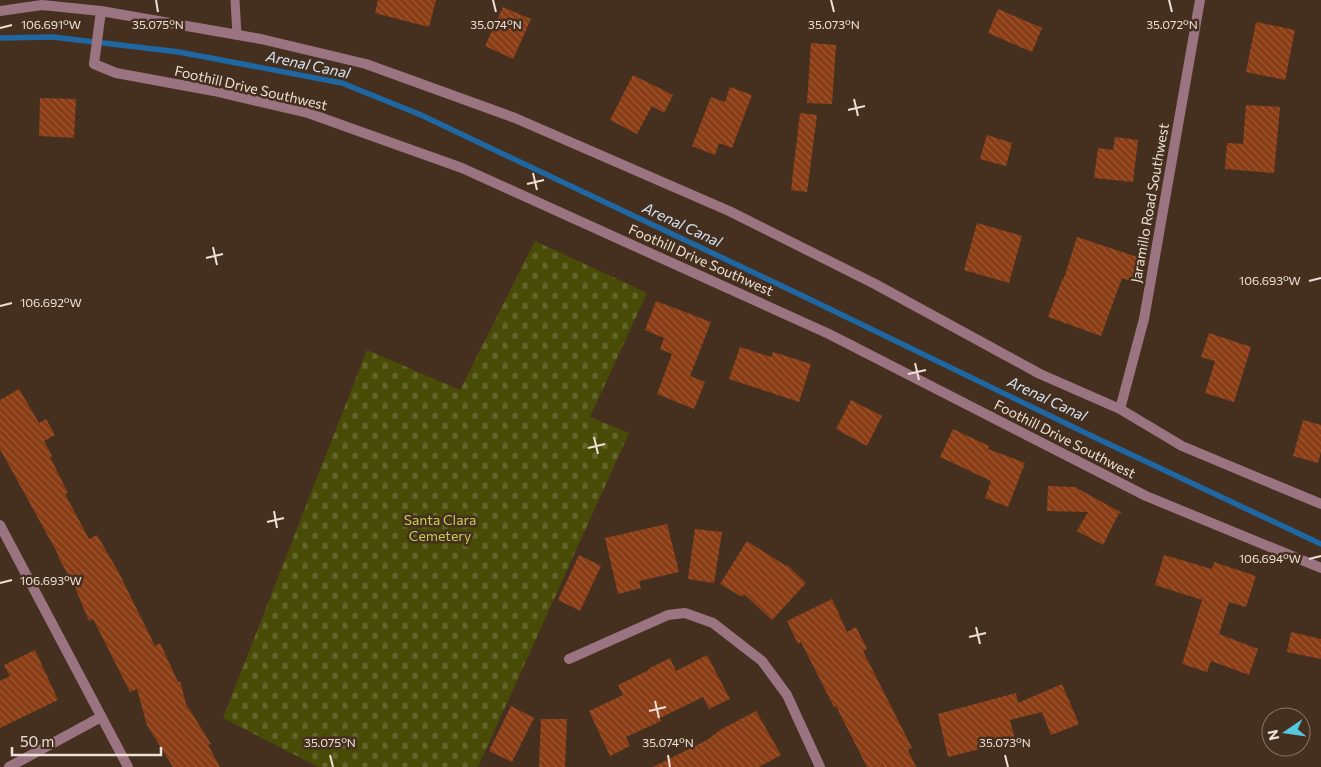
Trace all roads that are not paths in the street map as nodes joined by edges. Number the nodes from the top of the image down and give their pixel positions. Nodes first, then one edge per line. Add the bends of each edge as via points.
1 (235, 0) edge
2 (1200, 0) edge
3 (0, 11) edge
4 (100, 17) junction
5 (236, 35) junction
6 (1120, 409) junction
7 (1321, 504) edge
8 (0, 525) edge
9 (1321, 568) edge
10 (569, 659) dead end
11 (101, 717) junction
12 (9, 767) edge
13 (128, 767) edge
14 (820, 767) edge

1 - 5 lane
2 - 6 street, Jaramillo Road Southwest via 1144,319
3 - 4 street via 42,5
4 - 5 street
4 - 9 street, Foothill Drive Southwest via 94,64 116,73 308,113 462,168 829,334 1146,496
5 - 6 street via 366,64 514,118 728,211 875,284 1040,374
6 - 7 street via 1182,446
8 - 11 street
10 - 14 street via 668,615 685,613 713,624 762,661 787,695
11 - 12 street
11 - 13 street

